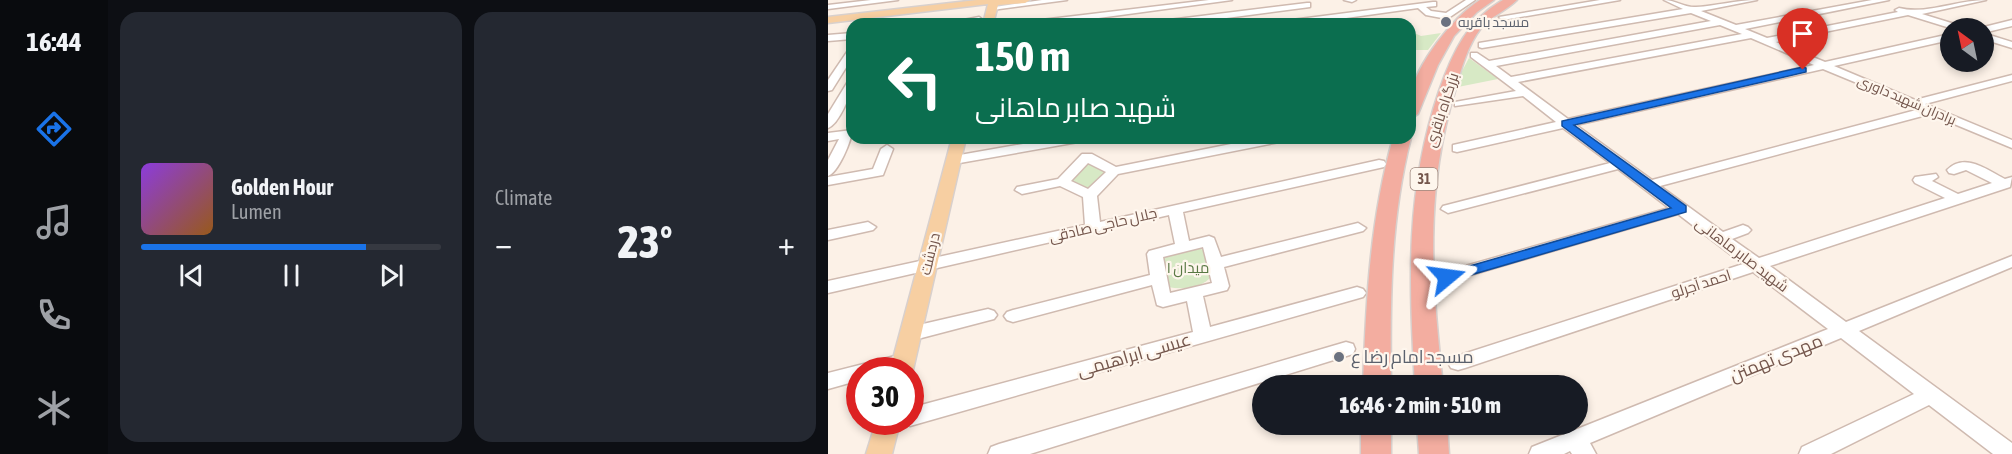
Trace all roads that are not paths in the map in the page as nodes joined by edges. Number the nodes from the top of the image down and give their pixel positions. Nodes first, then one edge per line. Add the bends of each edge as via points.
1 (892, 0) edge
2 (1025, 0) edge
3 (1063, 0) edge
4 (1068, 0) edge
5 (1228, 0) edge
6 (1294, 0) edge
7 (1349, 0) edge
8 (1410, 0) edge
9 (1471, 0) edge
10 (1488, 0) edge
11 (1616, 0) edge
12 (1668, 0) edge
13 (1753, 0) edge
14 (1885, 0) edge
15 (1982, 0) edge
16 (1871, 1) edge
17 (996, 2) edge
18 (1433, 4) dead end
19 (1307, 5) junction
20 (1419, 6) junction
21 (828, 7) edge
22 (1507, 9) edge
23 (1692, 10) junction
24 (1428, 12) junction
25 (1910, 13) junction
26 (1409, 15) dead end
27 (1336, 16) junction
28 (846, 18) edge
29 (847, 18) edge
30 (986, 18) edge
31 (1068, 18) edge
32 (1108, 18) edge
33 (1207, 18) edge
34 (1323, 18) edge
35 (1342, 18) edge
36 (1347, 18) edge
37 (1357, 18) edge
38 (828, 20) edge
39 (1720, 22) junction
40 (1940, 22) edge
41 (2012, 23) edge
42 (1994, 27) edge
43 (1735, 28) junction
44 (1752, 35) junction
45 (846, 36) edge
46 (828, 38) edge
47 (1940, 39) edge
48 (1994, 39) edge
49 (1765, 41) junction
50 (1482, 45) dead end
51 (2012, 45) edge
52 (1474, 55) dead end
53 (846, 56) edge
54 (828, 61) edge
55 (846, 61) edge
56 (1486, 64) junction
57 (1824, 65) junction
58 (2012, 78) edge
59 (1509, 81) junction
60 (846, 86) edge
61 (828, 88) edge
62 (828, 88) edge
63 (846, 92) edge
64 (1524, 93) junction
65 (1416, 102) edge
66 (1915, 103) junction
67 (1459, 104) dead end
68 (1930, 110) junction
69 (832, 111) edge
70 (1565, 123) junction
71 (828, 124) edge
72 (846, 135) edge
73 (828, 137) edge
74 (846, 141) edge
75 (958, 144) edge
76 (1044, 144) edge
77 (1086, 144) edge
78 (1248, 144) edge
79 (1401, 144) edge
80 (2012, 144) edge
81 (1457, 147) dead end
82 (887, 149) dead end
83 (1088, 157) junction
84 (954, 160) junction
85 (1379, 164) dead end
86 (1621, 164) junction
87 (1954, 170) dead end
88 (1114, 171) junction
89 (828, 172) edge
90 (1931, 177) dead end
91 (828, 181) edge
92 (1062, 182) junction
93 (2008, 182) edge
94 (1649, 186) junction
95 (1022, 190) dead end
96 (1090, 195) junction
97 (1959, 200) junction
98 (1448, 209) dead end
99 (1681, 209) junction
100 (1175, 210) junction
101 (868, 227) dead end
102 (1093, 228) junction
103 (1358, 228) dead end
104 (1743, 230) dead end
105 (828, 235) edge
106 (1719, 238) junction
107 (1183, 247) junction
108 (2012, 261) edge
109 (927, 264) junction
110 (1215, 264) junction
111 (1756, 266) junction
112 (1447, 277) dead end
113 (1159, 278) junction
114 (828, 286) edge
115 (1194, 293) junction
116 (1357, 293) dead end
117 (988, 315) dead end
118 (1013, 316) dead end
119 (1844, 330) junction
120 (910, 334) junction
121 (1203, 335) junction
122 (1346, 349) dead end
123 (904, 357) edge
124 (1458, 363) dead end
125 (1377, 375) edge
126 (1428, 375) edge
127 (846, 376) edge
128 (828, 381) edge
129 (1931, 395) junction
130 (924, 413) edge
131 (888, 435) edge
132 (1377, 435) edge
133 (1432, 435) edge
134 (1580, 447) edge
135 (879, 454) edge
136 (999, 454) edge
137 (1376, 454) edge
138 (1434, 454) edge
139 (1540, 454) edge
140 (1810, 454) edge
141 (2010, 454) edge

1 - 21 street
2 - 17 main road
3 - 17 street
4 - 31 street
5 - 32 street
6 - 19 street
7 - 36 street
8 - 20 street
9 - 24 street via 1447,16
10 - 65 highway, بزرگراه باقری via 1453,27
11 - 22 street
12 - 23 street, برادران شهید داوری
13 - 23 street
14 - 16 street
15 - 25 street
16 - 25 street
16 - 43 street
17 - 29 main road
17 - 30 main road
18 - 20 street
19 - 27 street
19 - 33 street
20 - 24 street
20 - 37 street
22 - 126 highway, بزرگراه باقری / 31 via 1487,14 1472,29 1438,115 1426,163 1421,211 1421,288
23 - 39 street, برادران شهید داوری
23 - 50 street
24 - 26 street
25 - 40 street
25 - 49 street
27 - 34 street
27 - 35 street
28 - 38 main road
39 - 43 street, برادران شهید داوری
39 - 56 street
41 - 42 street
43 - 44 street, برادران شهید داوری
44 - 49 street, برادران شهید داوری
44 - 59 street
45 - 46 street
47 - 57 street
48 - 51 street
49 - 57 street, برادران شهید داوری
52 - 56 street, شهید صابر ماهانی
53 - 54 street
55 - 61 street
56 - 59 street, شهید صابر ماهانی
57 - 66 street, برادران شهید داوری
57 - 70 street
58 - 66 street
59 - 64 street, شهید صابر ماهانی
60 - 62 street
63 - 69 street
64 - 67 street
64 - 70 street, شهید صابر ماهانی
66 - 68 street, برادران شهید داوری
68 - 80 street, برادران شهید داوری
68 - 94 street
69 - 71 street
70 - 81 street
70 - 86 street, شهید صابر ماهانی
72 - 73 street
74 - 89 street
75 - 84 main road, دردشت
76 - 84 street
77 - 83 street
78 - 88 street
79 - 125 highway, بزرگراه باقری / 31 via 1386,211
82 - 91 street via 878,172
83 - 88 street
83 - 92 street
84 - 109 main road, دردشت
85 - 100 street, جلال حاجی صادقی
86 - 94 street, شهید صابر ماهانی
86 - 98 street
87 - 93 street via 1966,165
88 - 96 street
90 - 97 street via 1920,180
92 - 95 street
92 - 96 street
93 - 97 street, احمد آجرلو
94 - 99 street, شهید صابر ماهانی
96 - 102 street
97 - 111 street, احمد آجرلو
99 - 106 street, شهید صابر ماهانی
99 - 112 street
100 - 102 street, جلال حاجی صادقی
100 - 107 street
101 - 105 street
102 - 109 street, جلال حاجی صادقی
103 - 110 street
104 - 106 street
106 - 111 street, شهید صابر ماهانی
107 - 110 street via 1209,241
107 - 113 street via 1155,254
108 - 119 street, مهدی تهمتن
109 - 114 street, جلال حاجی صادقی
109 - 120 main road, دردشت
110 - 115 street via 1221,286
111 - 119 street, شهید صابر ماهانی
111 - 124 street, احمد آجرلو
113 - 115 street via 1163,301
113 - 118 street
115 - 121 street
116 - 121 street, عیسی ابراهیمی
117 - 120 street
119 - 129 street, شهید صابر ماهانی
119 - 134 street, مهدی تهمتن
120 - 123 main road, دردشت
121 - 130 street, عیسی ابراهیمی
122 - 136 street
127 - 128 street
129 - 140 street
129 - 141 street, شهید صابر ماهانی
131 - 135 main road
132 - 137 highway
133 - 138 highway
134 - 139 street, مهدی تهمتن

